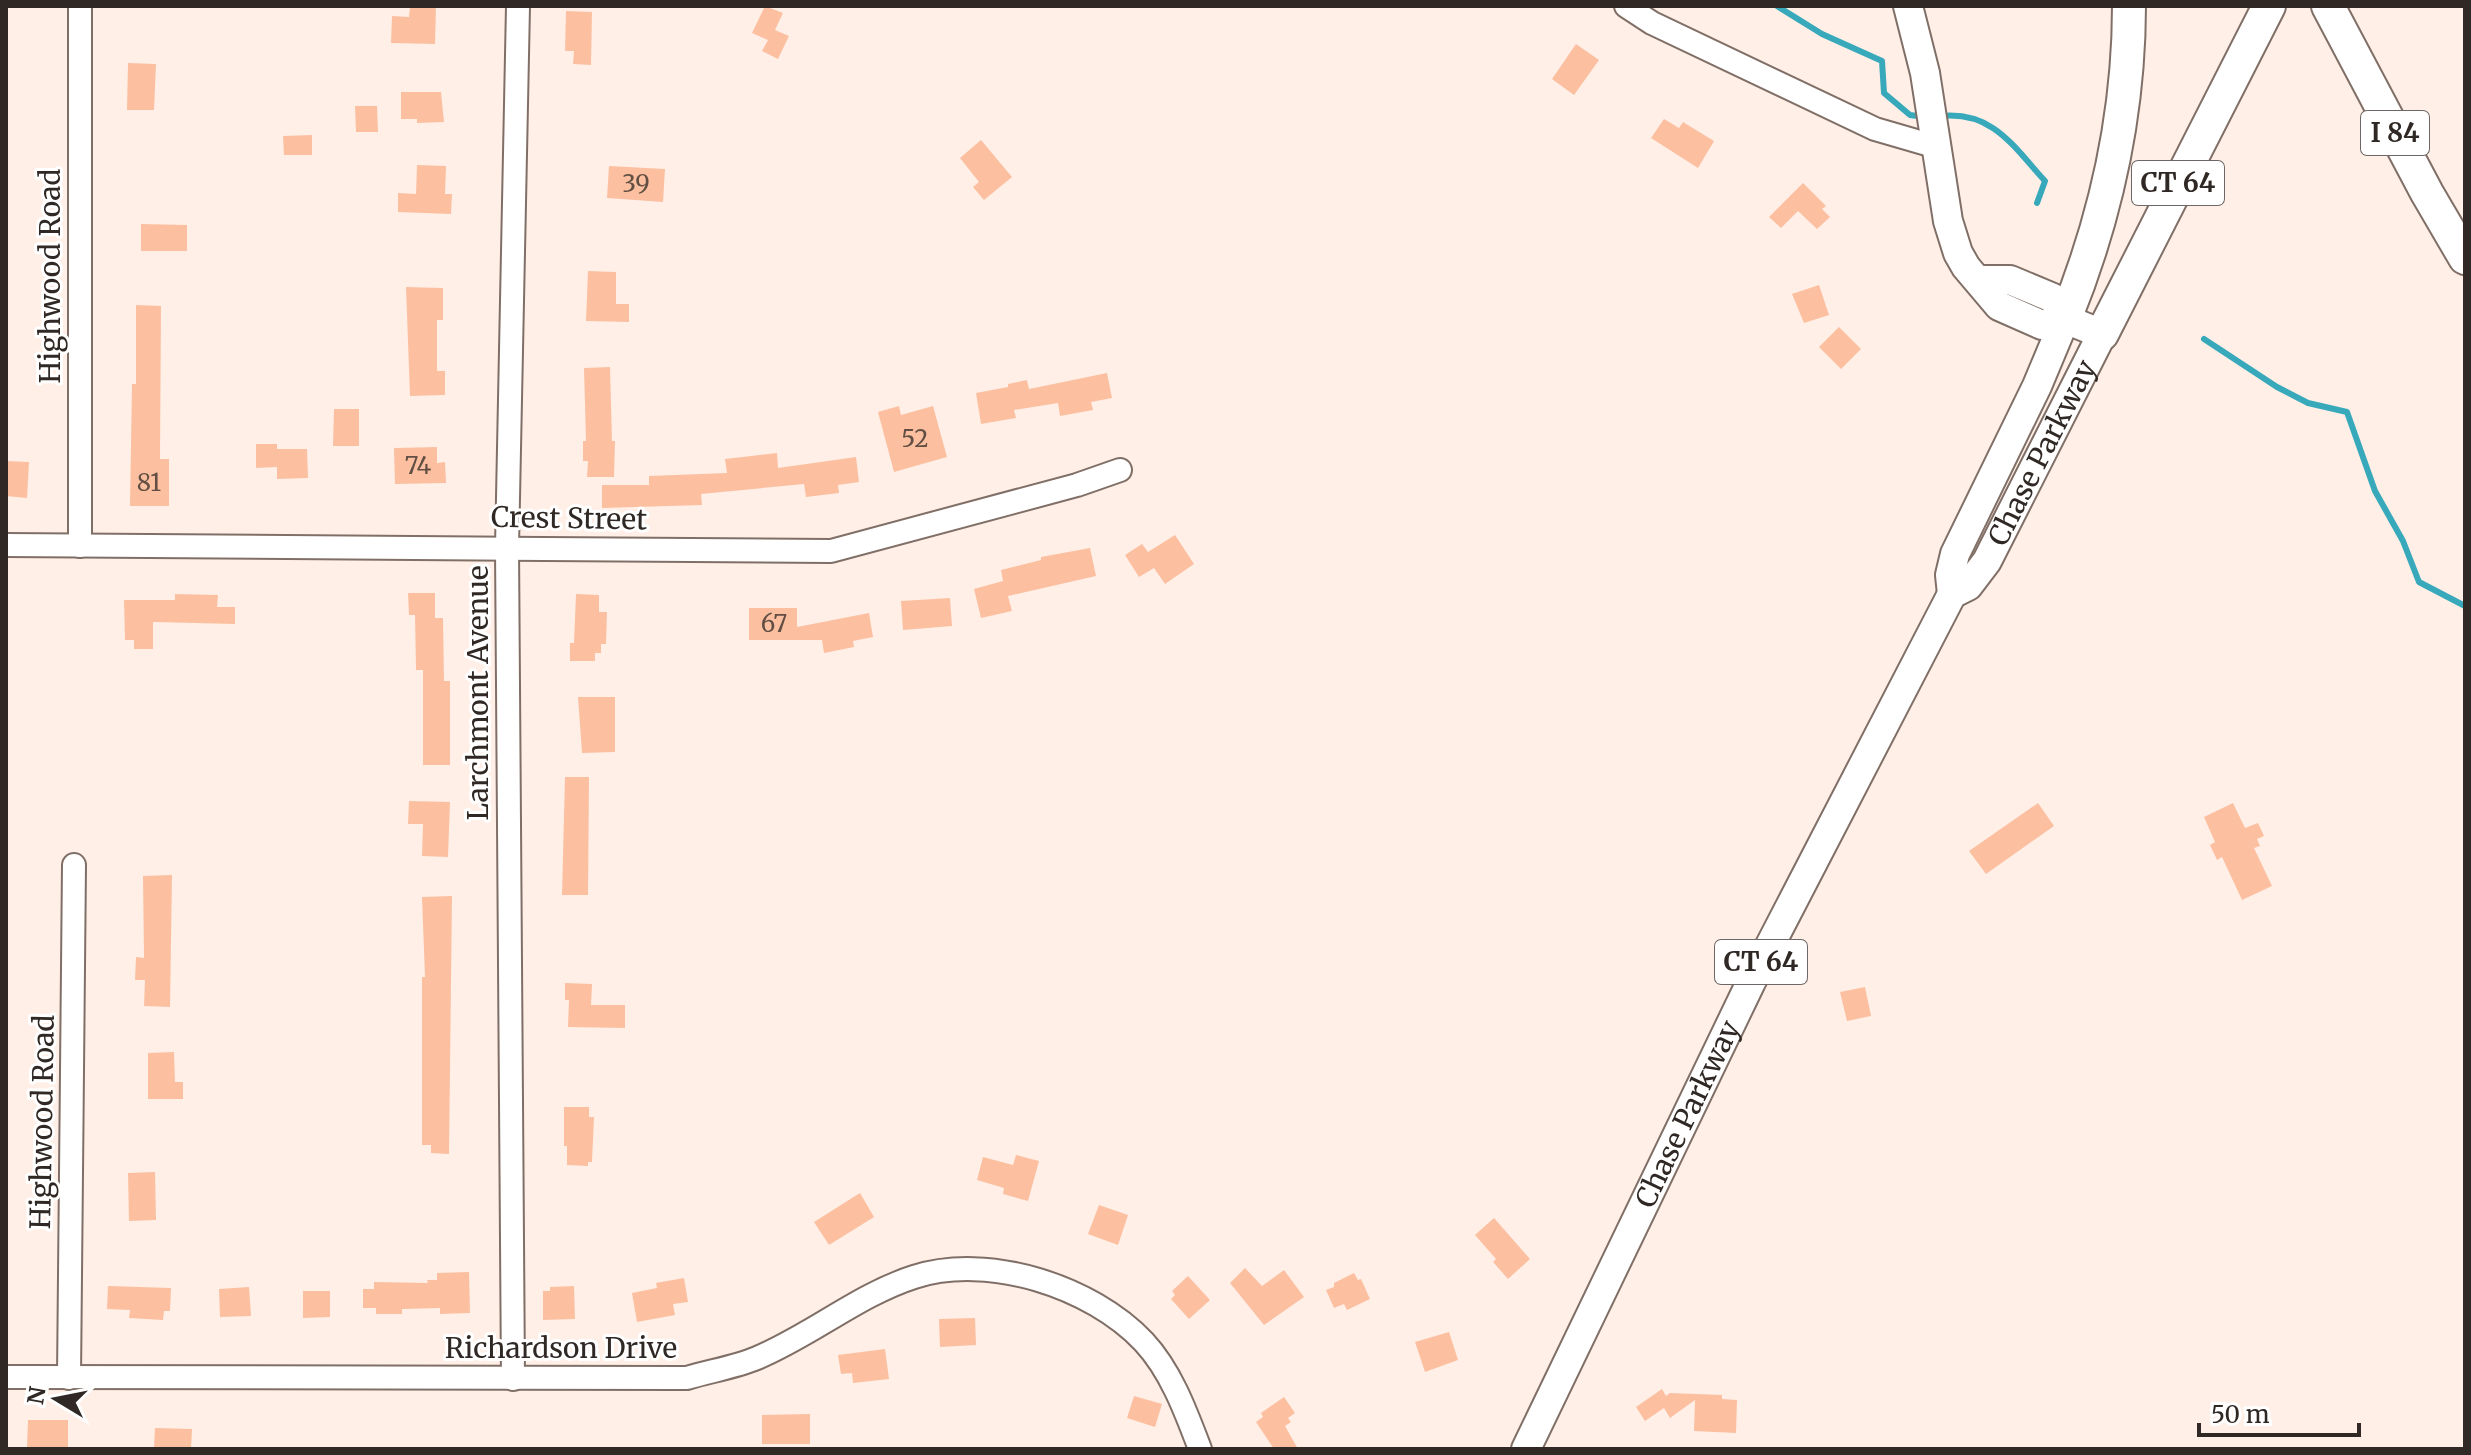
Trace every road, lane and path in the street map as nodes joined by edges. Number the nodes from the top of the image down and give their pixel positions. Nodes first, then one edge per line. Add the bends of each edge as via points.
1 (80, 6) edge
2 (518, 6) edge
3 (1626, 6) edge
4 (1908, 6) edge
5 (2129, 6) edge
6 (2328, 6) edge
7 (2262, 20) edge
8 (1933, 127) junction
9 (2465, 258) edge
10 (2065, 319) junction
11 (2102, 334) junction
12 (1120, 470) dead end
13 (6, 545) edge
14 (80, 546) junction
15 (507, 547) junction
16 (1952, 594) junction
17 (74, 865) dead end
18 (6, 1377) edge
19 (69, 1378) junction
20 (513, 1379) junction
21 (1200, 1449) edge
22 (1526, 1449) edge

1 - 14 street, Highwood Road
2 - 15 street, Larchmont Avenue
3 - 8 street via 1875,129
4 - 8 main road, Chase Parkway
5 - 10 highway, CT 64 via 2116,156
6 - 9 highway, I 84
7 - 11 highway, CT 64
8 - 10 main road, Chase Parkway via 1952,239 1966,267 1999,306 2042,325
10 - 11 main road, Chase Parkway
10 - 16 main road, Chase Parkway / CT 64 via 1955,554
11 - 16 main road, Chase Parkway / CT 64 via 1987,561 1968,586
12 - 15 street, Crest Street via 831,551
13 - 14 street, Crest Street
14 - 15 street, Crest Street
15 - 20 street, Larchmont Avenue
16 - 22 main road, Chase Parkway / CT 64 via 1757,970
17 - 19 street, Highwood Road
18 - 19 street, Richardson Drive
19 - 20 street, Richardson Drive
20 - 21 street, Richardson Drive via 687,1378 757,1358 872,1294 915,1277 950,1269 989,1270 1063,1289 1124,1323 1165,1369

